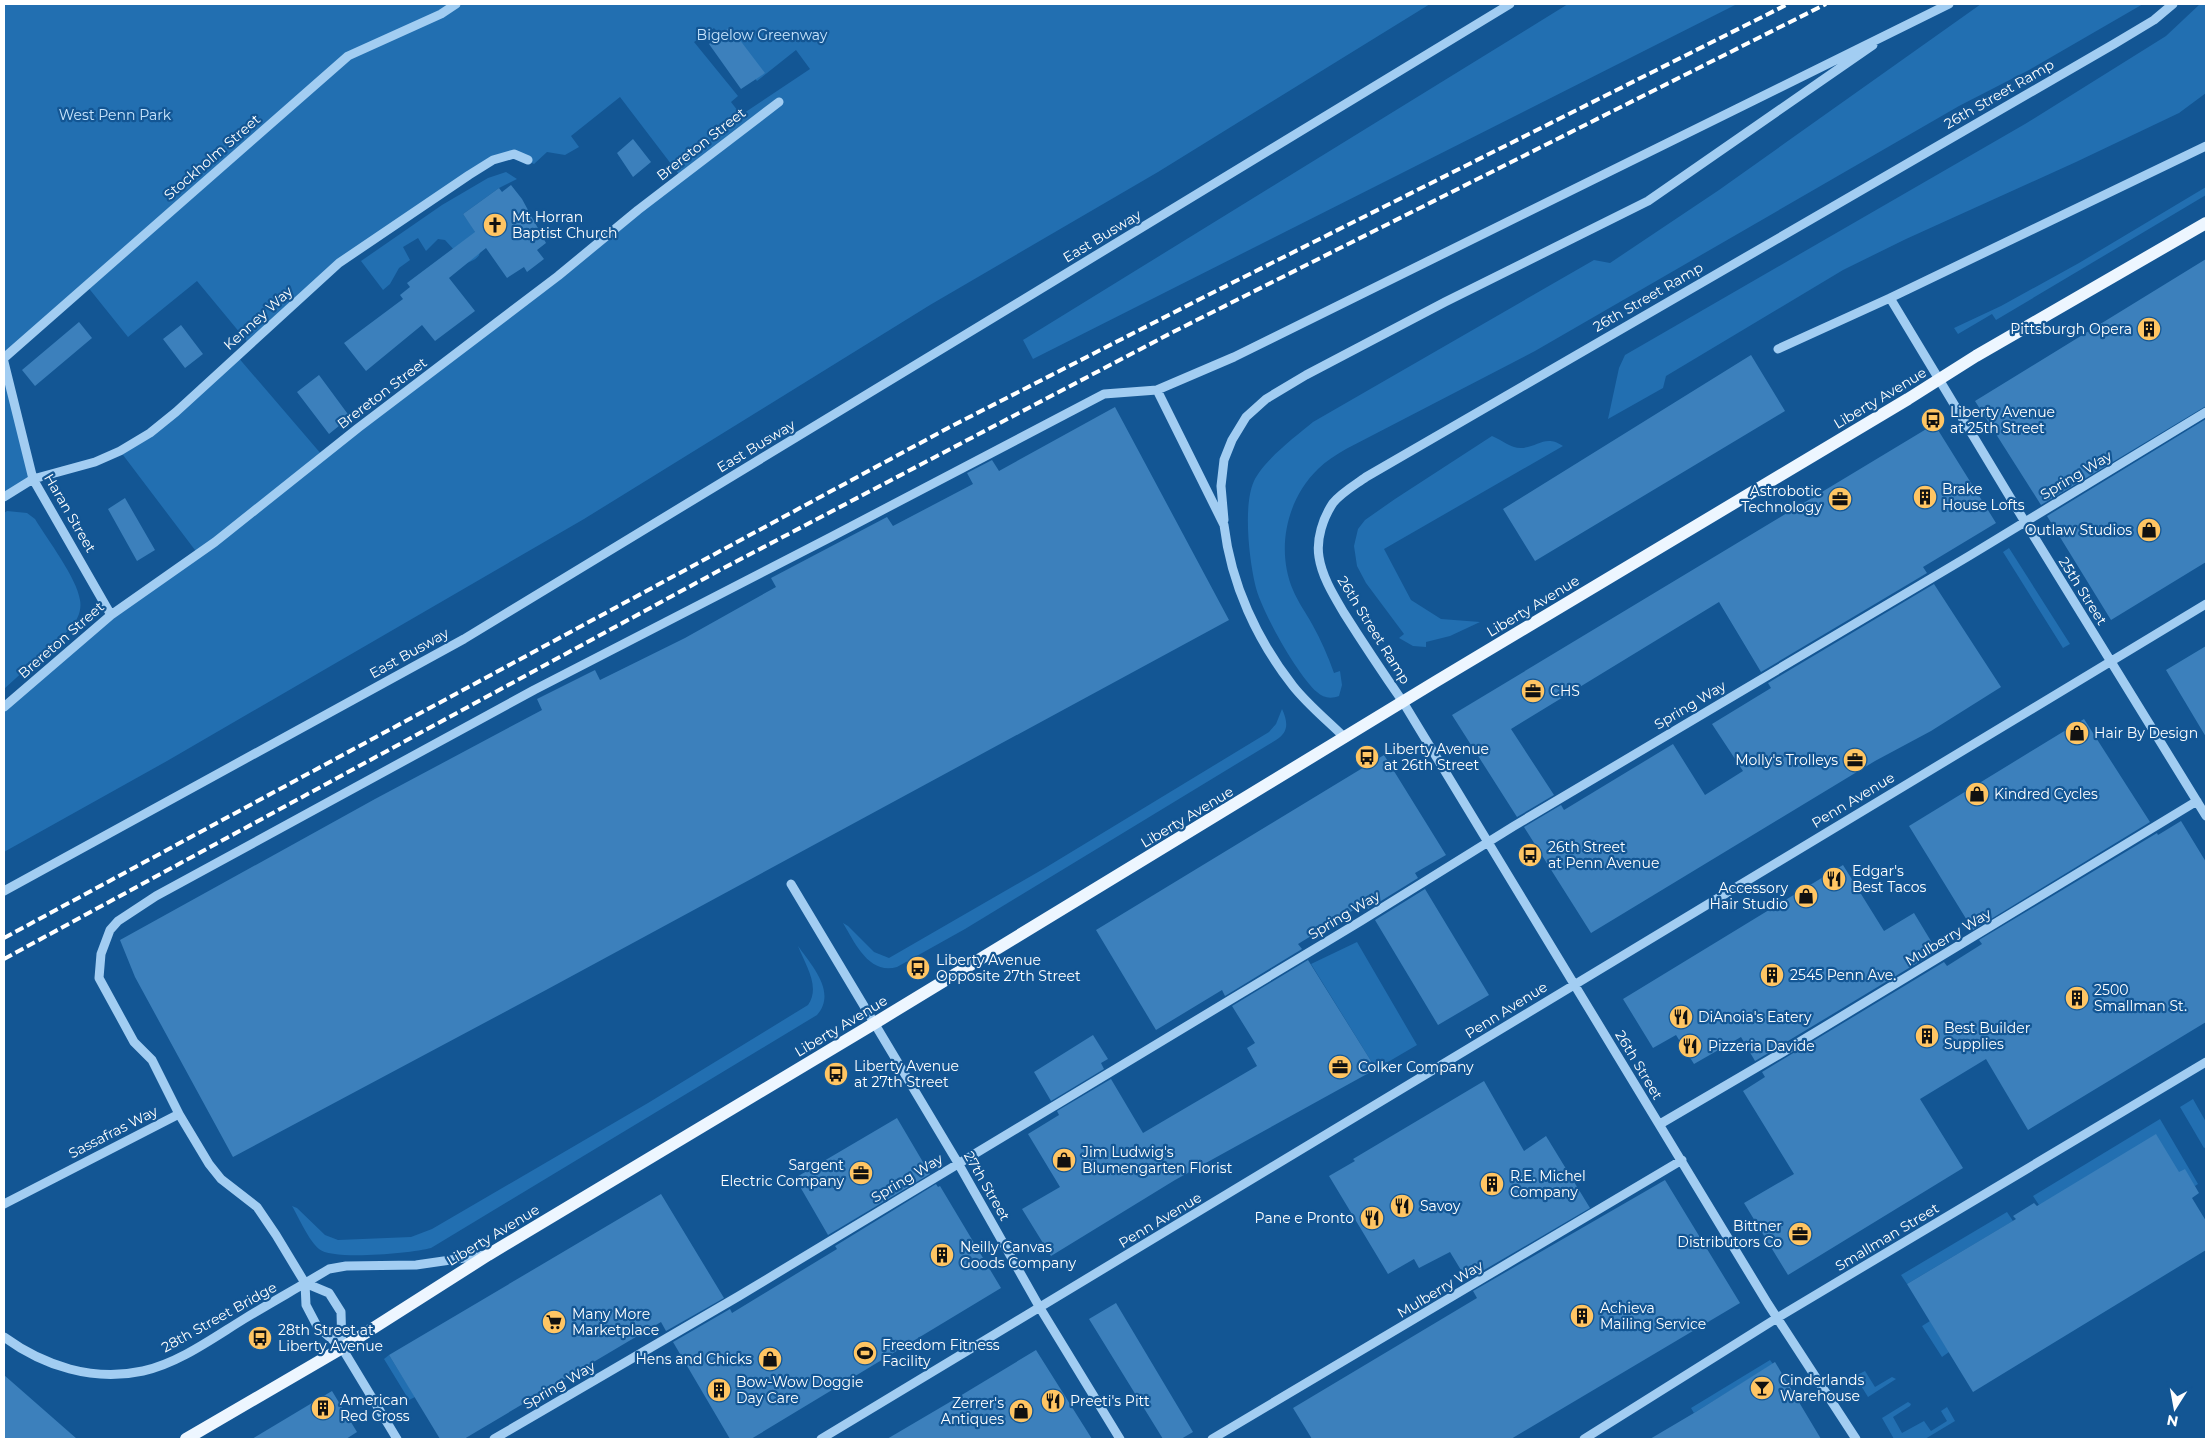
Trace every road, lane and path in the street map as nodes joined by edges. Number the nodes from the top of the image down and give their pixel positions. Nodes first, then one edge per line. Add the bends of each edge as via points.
1 (456, 4) edge
2 (1510, 4) edge
3 (1949, 4) edge
4 (2173, 4) edge
5 (1898, 28) junction
6 (779, 102) dead end
7 (2206, 146) edge
8 (528, 160) dead end
9 (2206, 224) edge
10 (1890, 298) junction
11 (1778, 349) dead end
12 (4, 360) edge
13 (1940, 379) junction
14 (1157, 390) junction
15 (2206, 412) edge
16 (33, 479) junction
17 (4, 497) edge
18 (2025, 522) junction
19 (1224, 525) junction
20 (2206, 604) edge
21 (111, 615) junction
22 (2111, 662) junction
23 (1403, 702) junction
24 (4, 707) edge
25 (1345, 738) junction
26 (2197, 801) junction
27 (2206, 816) edge
28 (1488, 843) junction
29 (791, 884) dead end
30 (4, 891) edge
31 (1574, 984) junction
32 (875, 1023) junction
33 (2206, 1062) edge
34 (179, 1114) junction
35 (1660, 1124) junction
36 (1682, 1160) junction
37 (958, 1163) junction
38 (4, 1204) edge
39 (488, 1255) junction
40 (305, 1283) junction
41 (1040, 1308) junction
42 (1777, 1318) junction
43 (4, 1337) edge
44 (342, 1348) junction
45 (186, 1439) edge
46 (397, 1439) edge
47 (494, 1439) edge
48 (821, 1439) edge
49 (1120, 1439) edge
50 (1212, 1439) edge
51 (1584, 1439) edge
52 (1856, 1439) edge

1 - 12 street, Stockholm Street via 441,14 348,56
2 - 30 street, East Busway via 464,639
3 - 5 street
4 - 23 street, 26th Street Ramp via 2121,40 1429,440 1340,496 1322,524 1319,557 1330,589
5 - 14 street via 1234,357
5 - 19 street via 1648,201 1445,302 1266,398 1246,417 1224,460 1221,486
6 - 21 street, Brereton Street via 215,542
7 - 10 street
8 - 16 street, Kenney Way via 514,154 493,160 339,263 150,433 95,462
9 - 13 main road, Liberty Avenue
10 - 11 street
10 - 13 street, 25th Street
12 - 16 street, Haran Street
13 - 18 street, 25th Street
13 - 23 main road, Liberty Avenue
14 - 19 street
14 - 34 street via 1104,394 534,690 156,896 118,921 105,940 99,978 134,1042 152,1060
15 - 18 street, Spring Way
16 - 17 street, Kenney Way
16 - 21 street, Haran Street
18 - 22 street, 25th Street
18 - 28 street, Spring Way
19 - 25 street via 1233,570 1259,635 1294,687
20 - 22 street, Penn Avenue
21 - 24 street, Brereton Street
22 - 26 street, 25th Street
22 - 31 street, Penn Avenue
23 - 25 main road, Liberty Avenue
23 - 28 street, 26th Street
25 - 32 main road, Liberty Avenue
26 - 27 street, 25th Street
26 - 35 street, Mulberry Way
28 - 31 street, 26th Street
28 - 37 street, Spring Way
29 - 32 street, 27th Street
31 - 35 street, 26th Street
31 - 41 street, Penn Avenue
32 - 37 street, 27th Street
32 - 39 main road, Liberty Avenue
33 - 42 street, Smallman Street
34 - 38 street, Sassafras Way
34 - 40 street, Sassafras Way via 221,1179 257,1207
35 - 36 street, 26th Street
36 - 42 street, 26th Street
36 - 50 street, Mulberry Way
37 - 41 street, 27th Street
37 - 47 street, Spring Way
39 - 40 street, 28th Street Bridge via 416,1265 346,1266 329,1269
39 - 44 main road, Liberty Avenue
40 - 43 street, 28th Street Bridge via 202,1345 143,1371 114,1375 82,1372 51,1364
40 - 44 street via 306,1306 317,1326
40 - 44 street via 329,1293 341,1312
41 - 48 street, Penn Avenue
41 - 49 street, 27th Street
42 - 51 street, Smallman Street
42 - 52 street, 26th Street
44 - 45 main road, Liberty Avenue
44 - 46 street

